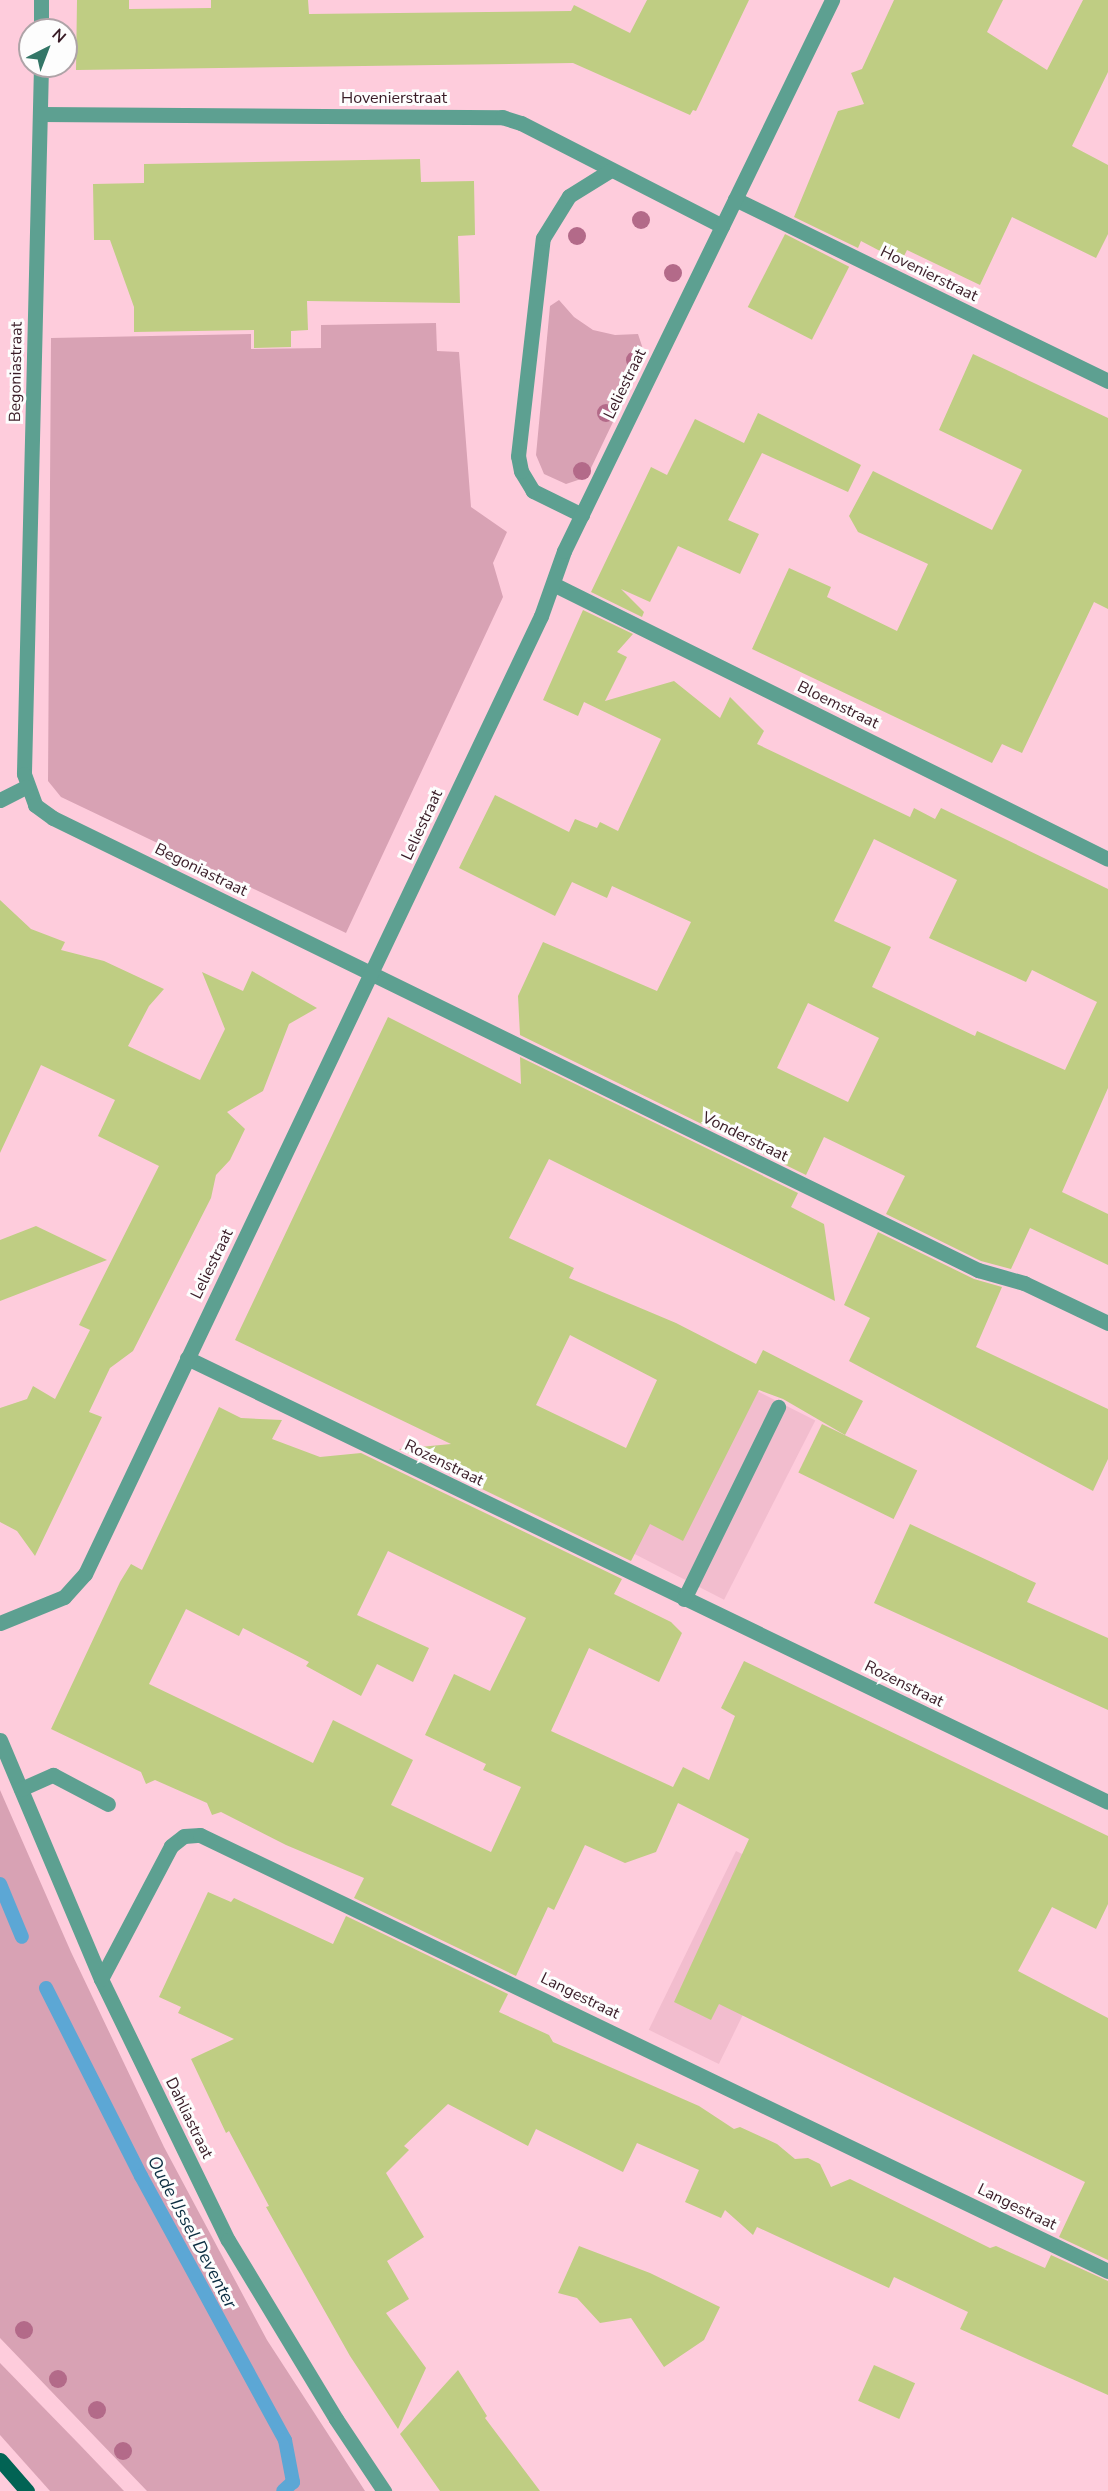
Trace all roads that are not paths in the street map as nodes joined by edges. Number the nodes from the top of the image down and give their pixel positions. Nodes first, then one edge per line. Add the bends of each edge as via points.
1 (41, 0) edge
2 (832, 0) edge
3 (41, 18) edge
4 (41, 78) edge
5 (40, 114) junction
6 (611, 170) junction
7 (735, 199) junction
8 (722, 226) junction
9 (1108, 381) edge
10 (582, 515) junction
11 (553, 584) junction
12 (26, 787) junction
13 (0, 800) edge
14 (1108, 859) edge
15 (371, 974) junction
16 (1108, 1323) edge
17 (187, 1358) junction
18 (778, 1407) dead end
19 (684, 1599) junction
20 (0, 1623) edge
21 (0, 1740) edge
22 (21, 1789) junction
23 (1108, 1802) edge
24 (108, 1803) dead end
25 (102, 1979) junction
26 (1108, 2271) edge
27 (0, 2460) edge
28 (27, 2491) edge
29 (384, 2491) edge

1 - 3 street
2 - 7 street, Leliestraat
4 - 5 street, Begoniastraat
5 - 6 street, Hovenierstraat via 502,117
5 - 12 street, Begoniastraat
6 - 8 street, Hovenierstraat
6 - 10 street via 569,196 541,244 518,456 521,471 533,491
7 - 8 street, Leliestraat
7 - 9 street, Hovenierstraat
8 - 10 street, Leliestraat
10 - 11 street, Leliestraat
11 - 14 street, Bloemstraat
11 - 15 street, Leliestraat
12 - 13 street
12 - 15 street, Begoniastraat via 36,805 53,818
15 - 16 street, Vonderstraat via 978,1270 1024,1283
15 - 17 street, Leliestraat
17 - 19 street, Rozenstraat
17 - 20 street, Leliestraat via 79,1583 56,1602
18 - 19 street
19 - 23 street, Rozenstraat
21 - 22 street, Dahliastraat
22 - 24 street via 53,1776
22 - 25 street, Dahliastraat
25 - 26 street, Langestraat via 171,1846 184,1836 200,1835
25 - 29 street, Dahliastraat via 228,2240
27 - 28 main road

